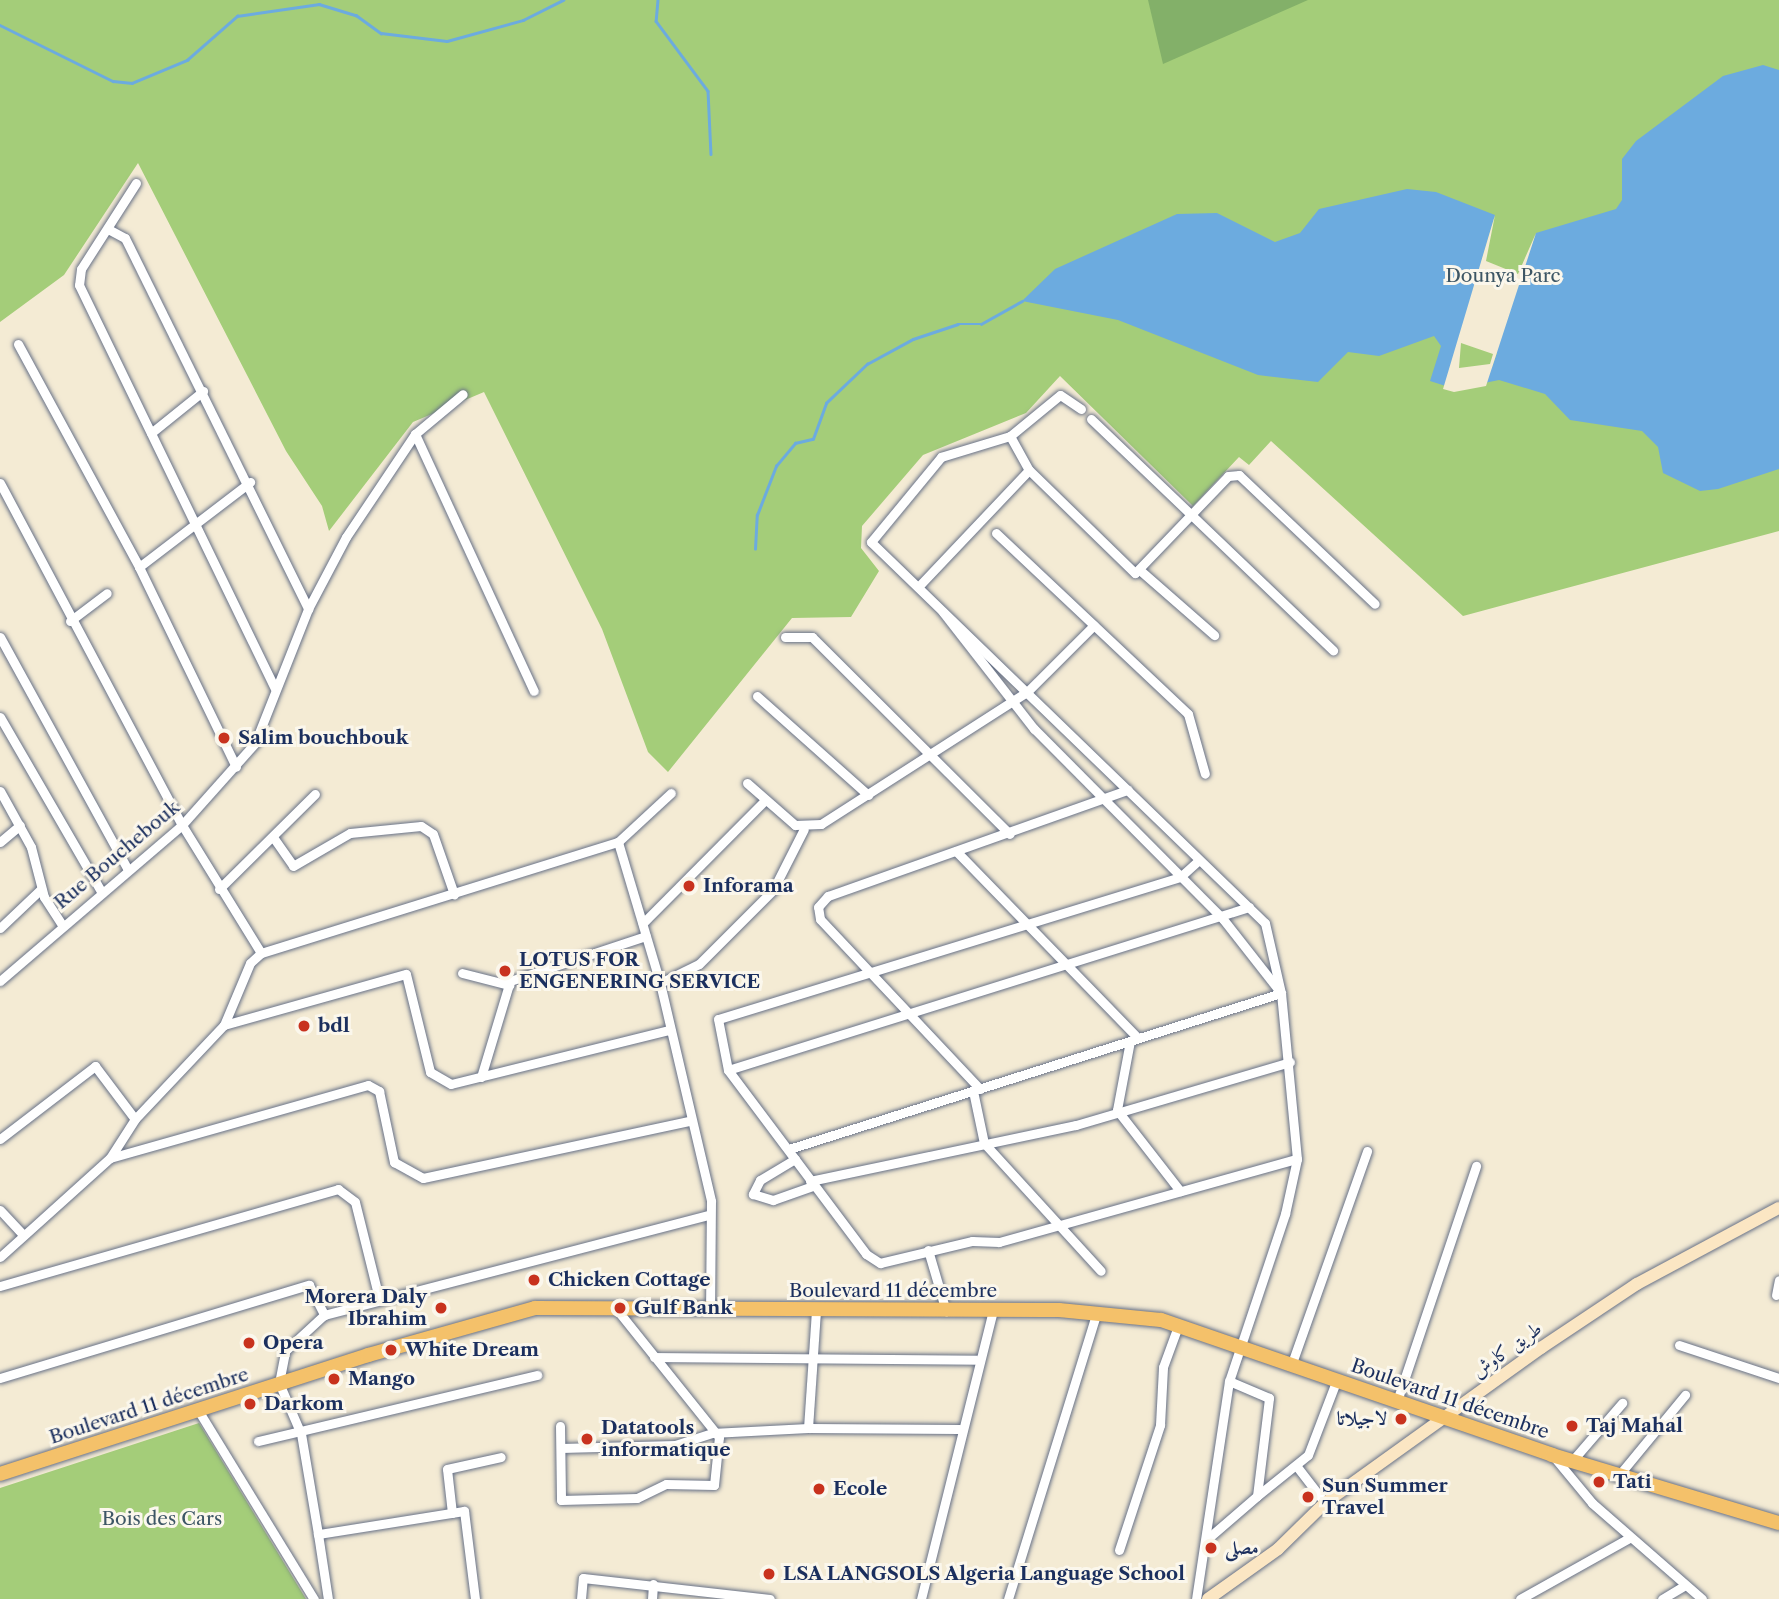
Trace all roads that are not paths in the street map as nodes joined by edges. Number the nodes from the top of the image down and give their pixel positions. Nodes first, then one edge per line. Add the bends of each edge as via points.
1 (136, 183) dead end
2 (108, 229) junction
3 (18, 344) dead end
4 (203, 391) junction
5 (463, 394) dead end
6 (1081, 409) dead end
7 (1091, 419) dead end
8 (151, 433) junction
9 (415, 434) junction
10 (1010, 436) junction
11 (1029, 470) junction
12 (250, 482) junction
13 (0, 483) edge
14 (1192, 515) junction
15 (196, 522) junction
16 (996, 533) dead end
17 (139, 567) junction
18 (1142, 572) junction
19 (918, 587) junction
20 (107, 593) dead end
21 (1376, 604) dead end
22 (940, 606) junction
23 (308, 609) junction
24 (70, 621) junction
25 (1094, 625) junction
26 (1214, 635) dead end
27 (0, 637) edge
28 (785, 637) dead end
29 (1333, 650) dead end
30 (275, 688) junction
31 (534, 691) dead end
32 (1028, 691) junction
33 (757, 696) dead end
34 (1011, 701) junction
35 (0, 717) edge
36 (935, 755) junction
37 (236, 767) junction
38 (1205, 774) dead end
39 (747, 783) dead end
40 (1128, 790) junction
41 (0, 791) edge
42 (671, 793) dead end
43 (315, 794) dead end
44 (868, 795) junction
45 (1102, 799) junction
46 (765, 800) junction
47 (20, 825) junction
48 (183, 825) junction
49 (804, 829) junction
50 (1010, 834) junction
51 (273, 837) junction
52 (0, 842) edge
53 (618, 842) junction
54 (956, 851) junction
55 (1199, 860) junction
56 (128, 870) junction
57 (1180, 877) junction
58 (219, 889) junction
59 (41, 890) junction
60 (102, 892) junction
61 (454, 894) junction
62 (1249, 907) junction
63 (1223, 919) junction
64 (643, 923) junction
65 (62, 925) junction
66 (1027, 925) junction
67 (0, 928) edge
68 (646, 936) junction
69 (261, 953) junction
70 (1068, 965) junction
71 (871, 973) junction
72 (462, 974) dead end
73 (0, 981) edge
74 (660, 983) junction
75 (509, 985) junction
76 (1281, 993) junction
77 (911, 1013) junction
78 (224, 1025) junction
79 (670, 1030) junction
80 (1134, 1039) junction
81 (1290, 1062) junction
82 (728, 1070) junction
83 (481, 1077) junction
84 (977, 1090) junction
85 (1117, 1110) junction
86 (135, 1119) junction
87 (690, 1121) junction
88 (0, 1139) edge
89 (984, 1143) junction
90 (789, 1149) junction
91 (1367, 1151) dead end
92 (110, 1158) junction
93 (795, 1159) junction
94 (1297, 1159) junction
95 (1476, 1166) dead end
96 (811, 1184) junction
97 (1180, 1191) junction
98 (1779, 1208) edge
99 (0, 1210) edge
100 (708, 1215) junction
101 (1058, 1226) junction
102 (23, 1235) junction
103 (928, 1250) junction
104 (0, 1257) edge
105 (1101, 1271) dead end
106 (1779, 1280) edge
107 (0, 1286) edge
108 (1776, 1295) dead end
109 (379, 1298) junction
110 (614, 1306) junction
111 (710, 1309) junction
112 (816, 1310) junction
113 (993, 1310) junction
114 (946, 1311) junction
115 (1097, 1312) junction
116 (324, 1315) junction
117 (1178, 1326) junction
118 (1679, 1345) dead end
119 (1242, 1348) junction
120 (654, 1357) junction
121 (812, 1359) junction
122 (976, 1360) junction
123 (1292, 1363) junction
124 (537, 1375) dead end
125 (0, 1378) edge
126 (1779, 1378) edge
127 (1338, 1379) junction
128 (1229, 1381) junction
129 (279, 1383) junction
130 (1685, 1395) dead end
131 (1398, 1398) junction
132 (1622, 1403) dead end
133 (198, 1410) junction
134 (1450, 1416) junction
135 (560, 1426) dead end
136 (808, 1428) junction
137 (959, 1429) junction
138 (712, 1433) junction
139 (301, 1434) junction
140 (258, 1441) dead end
141 (561, 1448) junction
142 (1552, 1455) junction
143 (502, 1457) dead end
144 (1573, 1461) junction
145 (1298, 1468) junction
146 (0, 1474) edge
147 (1619, 1475) junction
148 (1257, 1496) junction
149 (1325, 1503) junction
150 (452, 1513) junction
151 (1779, 1523) edge
152 (318, 1534) junction
153 (1629, 1538) junction
154 (1206, 1540) junction
155 (1119, 1550) dead end
156 (653, 1584) junction
157 (1685, 1585) junction
158 (314, 1599) edge
159 (328, 1599) edge
160 (475, 1599) edge
161 (581, 1599) edge
162 (652, 1599) edge
163 (770, 1599) edge
164 (921, 1599) edge
165 (1008, 1599) edge
166 (1196, 1599) edge
167 (1208, 1599) edge
168 (1520, 1599) edge
169 (1662, 1599) edge
170 (1702, 1599) edge

1 - 2 street
2 - 4 street via 125,238
2 - 8 street via 81,269 79,285
3 - 17 street
4 - 8 street
4 - 12 street
5 - 9 street, Rue Bouchebouk
6 - 10 street via 1060,395
7 - 14 street
8 - 15 street
9 - 23 street, Rue Bouchebouk via 346,537
9 - 31 street
10 - 11 street
10 - 19 street via 942,457 872,539
11 - 18 street via 1135,573
11 - 19 street
12 - 15 street
12 - 23 street
13 - 24 street
14 - 18 street
14 - 21 street via 1228,476 1239,475
14 - 29 street
15 - 17 street
15 - 30 street
16 - 25 street
17 - 37 street
18 - 26 street
19 - 22 street
20 - 24 street
22 - 32 street
22 - 34 street via 957,638
23 - 30 street, Rue Bouchebouk
24 - 48 street
25 - 32 street
25 - 38 street via 1188,714
27 - 56 street
28 - 36 street via 813,637
30 - 37 street, Rue Bouchebouk via 255,743
32 - 34 street
32 - 40 street
33 - 44 street
34 - 36 street
34 - 45 street
35 - 60 street
36 - 44 street
36 - 50 street
37 - 48 street, Rue Bouchebouk
39 - 46 street
40 - 45 street
40 - 55 street
41 - 47 street
42 - 53 street
43 - 51 street
44 - 49 street
45 - 50 street
45 - 57 street
46 - 49 street
46 - 64 street
47 - 52 street
47 - 59 street
48 - 56 street, Rue Bouchebouk
48 - 58 street
49 - 74 street via 774,890 699,964
50 - 54 street
51 - 58 street
51 - 61 street via 293,866 350,833 421,826 433,834
53 - 61 street
53 - 64 street
54 - 66 street
54 - 71 street via 822,901 820,919
55 - 57 street
55 - 62 street
56 - 60 street, Rue Bouchebouk
57 - 63 street
57 - 66 street
58 - 69 street
59 - 65 street
59 - 67 street
60 - 65 street, Rue Bouchebouk
61 - 69 street
62 - 63 street
62 - 76 street via 1265,923
63 - 70 street
63 - 76 street
64 - 68 street
65 - 73 street, Rue Bouchebouk
66 - 70 street
66 - 71 street
68 - 74 street
68 - 75 street
69 - 78 street via 250,963
70 - 77 street
70 - 80 street
71 - 77 street
71 - 82 street via 718,1019
72 - 75 street
74 - 79 street
75 - 83 street
76 - 80 street
76 - 81 street
77 - 82 street
77 - 84 street
78 - 83 street via 406,974 430,1072 451,1084
78 - 86 street
79 - 83 street
79 - 87 street
80 - 84 street
80 - 85 street
81 - 85 street
81 - 94 street
82 - 90 street
84 - 89 street
84 - 90 street
85 - 89 street
85 - 97 street
86 - 88 street via 95,1066
86 - 92 street
87 - 92 street via 423,1178 394,1162 379,1091 368,1085
87 - 100 street via 711,1201
89 - 96 street
89 - 101 street
90 - 93 street
91 - 123 street
92 - 102 street
93 - 96 street
93 - 96 street via 760,1180 753,1194 773,1200
94 - 97 street
94 - 119 street
95 - 131 street
96 - 103 street via 873,1262
97 - 101 street
98 - 134 street, طريق كاوش via 1637,1284
99 - 102 street
100 - 109 street
100 - 111 street
101 - 103 street via 999,1242
101 - 105 street
102 - 104 street
103 - 114 street
106 - 108 street
107 - 109 street via 338,1189 355,1202
109 - 116 street
110 - 111 main road, Boulevard 11 décembre
110 - 120 street
110 - 129 main road, Boulevard 11 décembre via 577,1304 493,1317
111 - 112 main road, Boulevard 11 décembre
112 - 114 main road, Boulevard 11 décembre
112 - 121 street
113 - 114 main road, Boulevard 11 décembre
113 - 115 main road, Boulevard 11 décembre
113 - 122 street
115 - 117 main road, Boulevard 11 décembre
115 - 165 street
116 - 125 street via 309,1285
116 - 129 street via 285,1351
117 - 119 main road, Boulevard 11 décembre
117 - 155 street via 1163,1367 1160,1425
118 - 126 street
119 - 123 main road, Boulevard 11 décembre
119 - 128 street
120 - 121 street
120 - 138 street
121 - 122 street
121 - 136 street
122 - 137 street
123 - 127 main road, Boulevard 11 décembre
124 - 139 street
127 - 131 main road, Boulevard 11 décembre
127 - 145 street
128 - 148 street via 1269,1398
128 - 154 street
129 - 133 main road, Boulevard 11 décembre
129 - 139 street
130 - 147 street
131 - 134 main road, Boulevard 11 décembre
132 - 144 street
133 - 146 main road, Boulevard 11 décembre
133 - 158 street
134 - 142 main road, Boulevard 11 décembre
134 - 149 street, طريق كاوش
135 - 141 street
136 - 137 street
136 - 138 street
137 - 164 street
138 - 141 street via 675,1445
138 - 141 street via 719,1437 714,1485 666,1485 637,1498 561,1500
139 - 140 street
139 - 152 street
142 - 144 main road, Boulevard 11 décembre
142 - 153 street
143 - 150 street via 447,1469
144 - 147 main road, Boulevard 11 décembre
145 - 148 street
145 - 149 street
147 - 151 main road, Boulevard 11 décembre
148 - 154 street
149 - 167 street, طريق كاوش via 1278,1549
150 - 152 street
150 - 160 street via 464,1511
152 - 159 street
153 - 157 street
153 - 168 street
154 - 166 street
156 - 161 street via 583,1578
156 - 162 street
156 - 163 street
157 - 169 street
157 - 170 street

